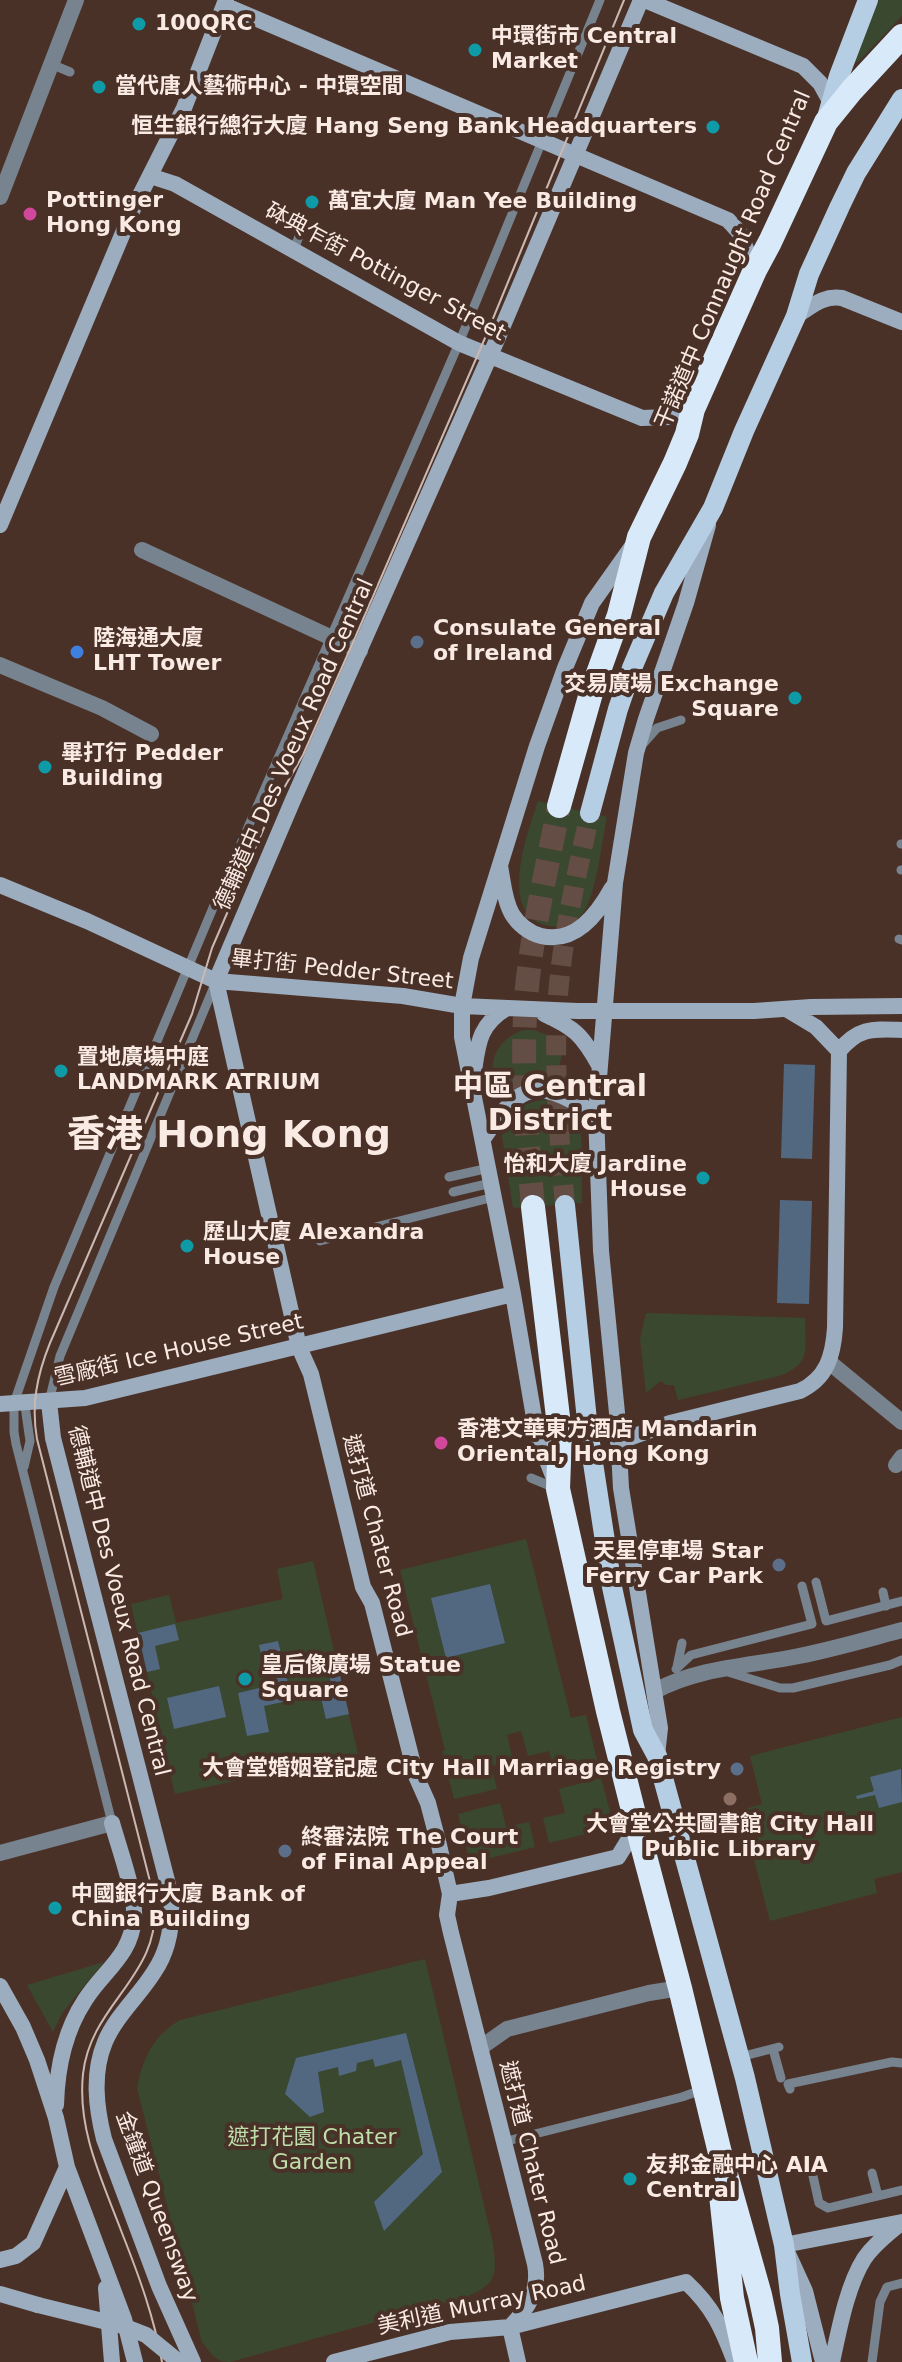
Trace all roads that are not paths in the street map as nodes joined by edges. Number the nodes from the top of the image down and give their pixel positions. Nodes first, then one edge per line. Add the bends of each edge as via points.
1 (76, 0) edge
2 (600, 0) edge
3 (643, 0) edge
4 (868, 0) edge
5 (225, 3) edge
6 (902, 36) edge
7 (51, 64) junction
8 (70, 72) dead end
9 (900, 101) edge
10 (828, 112) junction
11 (543, 142) junction
12 (575, 156) junction
13 (150, 176) junction
14 (0, 197) edge
15 (755, 270) junction
16 (796, 316) junction
17 (902, 322) edge
18 (459, 343) junction
19 (490, 356) junction
20 (693, 409) junction
21 (713, 508) junction
22 (0, 525) edge
23 (639, 537) junction
24 (142, 550) dead end
25 (330, 638) junction
26 (360, 651) junction
27 (0, 665) edge
28 (681, 720) dead end
29 (151, 734) dead end
30 (636, 753) junction
31 (559, 806) tunnel mouth
32 (590, 813) tunnel mouth
33 (500, 866) junction
34 (615, 883) junction
35 (0, 885) edge
36 (189, 968) junction
37 (216, 981) junction
38 (462, 1006) junction
39 (902, 1006) edge
40 (507, 1008) junction
41 (534, 1009) junction
42 (786, 1009) junction
43 (603, 1012) junction
44 (902, 1030) edge
45 (839, 1051) junction
46 (599, 1065) junction
47 (472, 1083) junction
48 (596, 1114) junction
49 (483, 1139) junction
50 (449, 1177) dead end
51 (491, 1182) junction
52 (453, 1192) dead end
53 (565, 1205) tunnel mouth
54 (533, 1207) tunnel mouth
55 (320, 1241) dead end
56 (513, 1294) junction
57 (320, 1342) junction
58 (299, 1347) junction
59 (829, 1362) junction
60 (311, 1374) junction
61 (15, 1399) edge
62 (49, 1402) junction
63 (902, 1422) edge
64 (618, 1442) junction
65 (531, 1478) dead end
66 (558, 1489) junction
67 (816, 1582) dead end
68 (802, 1586) dead end
69 (883, 1592) dead end
70 (902, 1601) edge
71 (886, 1606) junction
72 (746, 1627) dead end
73 (902, 1630) edge
74 (749, 1640) junction
75 (682, 1643) dead end
76 (902, 1660) edge
77 (720, 1670) junction
78 (677, 1674) junction
79 (655, 1691) junction
80 (657, 1756) junction
81 (112, 1823) junction
82 (637, 1826) junction
83 (0, 1853) edge
84 (450, 1894) junction
85 (0, 1986) edge
86 (680, 1988) junction
87 (480, 2048) junction
88 (740, 2057) junction
89 (99, 2062) joint
90 (902, 2063) edge
91 (781, 2078) dead end
92 (704, 2089) junction
93 (790, 2089) dead end
94 (56, 2118) junction
95 (503, 2142) junction
96 (720, 2153) junction
97 (67, 2167) junction
98 (872, 2173) dead end
99 (813, 2176) dead end
100 (902, 2190) edge
101 (878, 2196) junction
102 (902, 2222) edge
103 (784, 2245) junction
104 (0, 2260) edge
105 (105, 2272) junction
106 (902, 2283) edge
107 (0, 2294) edge
108 (20, 2300) junction
109 (0, 2302) edge
110 (510, 2327) junction
111 (112, 2362) edge
112 (135, 2362) edge
113 (179, 2362) edge
114 (193, 2362) edge
115 (334, 2362) edge
116 (518, 2362) edge
117 (735, 2362) edge
118 (746, 2362) edge
119 (770, 2362) edge
120 (802, 2362) edge
121 (823, 2362) edge
122 (832, 2362) edge
123 (872, 2362) edge

1 - 7 street
2 - 11 lane, 德輔道中 Des Voeux Road Central
3 - 10 main road via 803,66 820,83
3 - 12 main road, 德輔道中 Des Voeux Road Central
4 - 10 main road, 干諾道中 Connaught Road Central
5 - 11 main road
5 - 13 main road via 184,108
6 - 10 highway
7 - 8 lane
7 - 14 street
9 - 16 main road via 845,195
10 - 15 highway, 干諾道中 Connaught Road Central
11 - 12 main road
11 - 18 lane, 德輔道中 Des Voeux Road Central
12 - 15 main road via 728,220
12 - 19 main road, 德輔道中 Des Voeux Road Central
13 - 18 main road, 砵典乍街 Pottinger Street via 297,241
13 - 22 main road
15 - 20 highway, 干諾道中 Connaught Road Central
16 - 17 main road via 832,297
16 - 21 main road
18 - 19 main road, 砵典乍街 Pottinger Street
18 - 25 lane, 德輔道中 Des Voeux Road Central
19 - 20 main road, 砵典乍街 Pottinger Street via 642,418
19 - 26 main road, 德輔道中 Des Voeux Road Central
20 - 23 highway, 干諾道中 Connaught Road Central via 675,463
21 - 30 main road
21 - 32 main road via 664,593 632,668
23 - 31 highway, 干諾道中 Connaught Road Central
23 - 33 main road, 干諾道中 Connaught Road Central via 592,603 537,746
24 - 25 street
25 - 26 street
25 - 36 lane, 德輔道中 Des Voeux Road Central
26 - 37 main road, 德輔道中 Des Voeux Road Central
27 - 29 street
28 - 30 lane via 657,728
30 - 34 main road
33 - 34 main road via 513,916 537,935 552,938 581,928
33 - 38 main road, 干諾道中 Connaught Road Central
34 - 43 main road
35 - 36 main road, 畢打街 Pedder Street
36 - 37 main road, 畢打街 Pedder Street
36 - 61 lane, 德輔道中 Des Voeux Road Central via 54,1287
37 - 38 main road, 畢打街 Pedder Street
37 - 58 main road, 遮打道 Chater Road
37 - 62 lane, 德輔道中 Des Voeux Road Central via 60,1356
38 - 40 main road, 畢打街 Pedder Street
38 - 47 main road, 干諾道中 Connaught Road Central
39 - 42 main road, 畢打街 Pedder Street
40 - 41 main road, 畢打街 Pedder Street
40 - 47 main road via 495,1015 480,1038
41 - 43 main road, 畢打街 Pedder Street
41 - 46 main road via 574,1029
42 - 43 main road, 畢打街 Pedder Street
42 - 45 main road via 816,1027
43 - 46 main road
44 - 45 main road via 865,1030
45 - 59 main road via 835,1323
46 - 48 main road
47 - 49 main road, 干諾道中 Connaught Road Central
48 - 49 main road via 549,1090 531,1091 506,1106
48 - 64 main road via 601,1251
49 - 51 main road, 干諾道中 Connaught Road Central
50 - 51 lane
51 - 52 lane
51 - 55 lane
51 - 56 main road, 干諾道中 Connaught Road Central
53 - 80 main road via 609,1573 643,1730
54 - 66 highway, 干諾道中 Connaught Road Central via 560,1434
56 - 57 main road, 雪廠街 Ice House Street
56 - 66 main road, 干諾道中 Connaught Road Central via 537,1435
57 - 58 main road, 雪廠街 Ice House Street
57 - 60 main road, 雪廠街 Ice House Street
58 - 60 main road, 遮打道 Chater Road
58 - 62 main road, 雪廠街 Ice House Street
59 - 63 street
59 - 64 main road via 817,1380 800,1391 670,1423
60 - 84 main road, 遮打道 Chater Road via 363,1587 372,1603
61 - 62 main road, 雪廠街 Ice House Street
61 - 81 lane, 德輔道中 Des Voeux Road Central via 30,1441 23,1473
62 - 89 main road, 德輔道中 Des Voeux Road Central via 53,1438 173,1913 155,1971 117,2020
64 - 79 main road via 629,1544
65 - 66 lane
66 - 82 highway, 干諾道中 Connaught Road Central
67 - 71 lane via 826,1621
68 - 74 lane via 812,1624
69 - 71 lane
70 - 71 lane
72 - 74 lane
73 - 77 street
74 - 78 lane via 691,1655
75 - 78 lane
76 - 77 lane via 793,1688
77 - 78 street
78 - 79 street
79 - 80 main road
80 - 88 main road
81 - 83 street
81 - 94 main road, 德輔道中 Des Voeux Road Central via 135,1914 131,1937 73,2020 59,2066
82 - 84 main road via 618,1857
82 - 86 highway, 干諾道中 Connaught Road Central
84 - 87 main road, 遮打道 Chater Road via 447,1915
85 - 94 main road via 37,2060
86 - 87 street via 507,2029
86 - 92 highway, 干諾道中 Connaught Road Central
87 - 95 main road, 遮打道 Chater Road
88 - 91 lane via 776,2048
88 - 103 main road
89 - 114 main road, 金鐘道 Queensway via 96,2094 104,2139
90 - 93 lane via 788,2084
92 - 95 lane
92 - 96 highway, 干諾道中 Connaught Road Central
94 - 97 main road
95 - 110 main road, 遮打道 Chater Road via 537,2277 532,2300
96 - 118 highway via 732,2298
96 - 119 highway via 760,2295
97 - 104 main road via 33,2243
97 - 105 main road
98 - 101 lane
99 - 101 lane via 819,2203 828,2208
100 - 101 lane
102 - 103 main road
102 - 122 main road via 864,2259
103 - 120 main road
103 - 121 main road via 805,2291
105 - 111 main road
105 - 112 main road
106 - 123 lane via 887,2287 880,2302
107 - 108 main road
108 - 109 main road
108 - 113 main road, bridge via 134,2330
110 - 115 main road, 美利道 Murray Road via 450,2332
110 - 116 main road
110 - 117 main road, 美利道 Murray Road via 686,2282 705,2299

